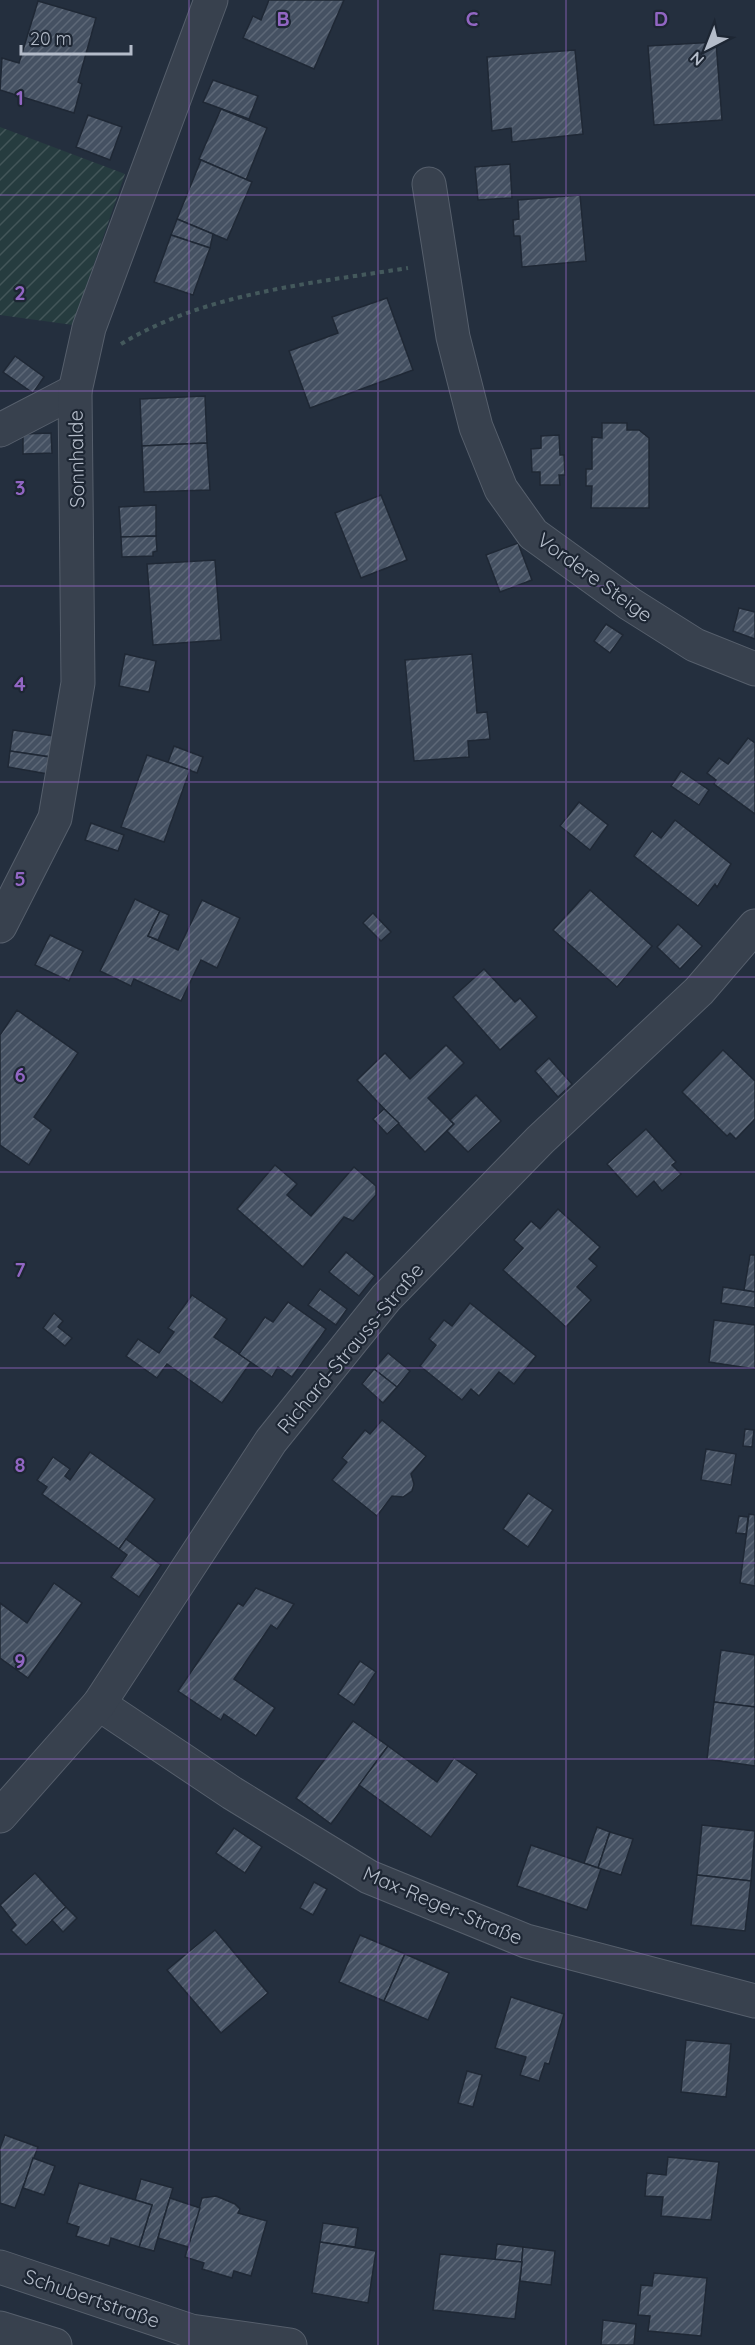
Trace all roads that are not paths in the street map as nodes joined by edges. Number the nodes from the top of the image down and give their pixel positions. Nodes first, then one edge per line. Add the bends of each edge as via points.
1 (211, 0) edge
2 (429, 184) dead end
3 (75, 391) junction
4 (0, 430) edge
5 (755, 669) edge
6 (0, 926) edge
7 (755, 926) edge
8 (99, 1704) junction
9 (0, 1816) edge
10 (755, 2001) edge
11 (0, 2267) edge
12 (0, 2328) edge
13 (55, 2345) edge
14 (290, 2345) edge

1 - 3 street, Sonnhalde via 88,328
2 - 5 street, Vordere Steige via 453,338 476,427 501,489 533,534 630,604 695,645
3 - 4 street
3 - 6 street, Sonnhalde via 78,683 55,818
7 - 8 street, Richard-Strauss-Straße via 699,991 540,1140 386,1298 271,1442
8 - 9 street, Richard-Strauss-Straße
8 - 10 street, Max-Reger-Straße via 232,1793 369,1877 526,1941
11 - 14 street, Schubertstraße via 191,2331
12 - 13 street

